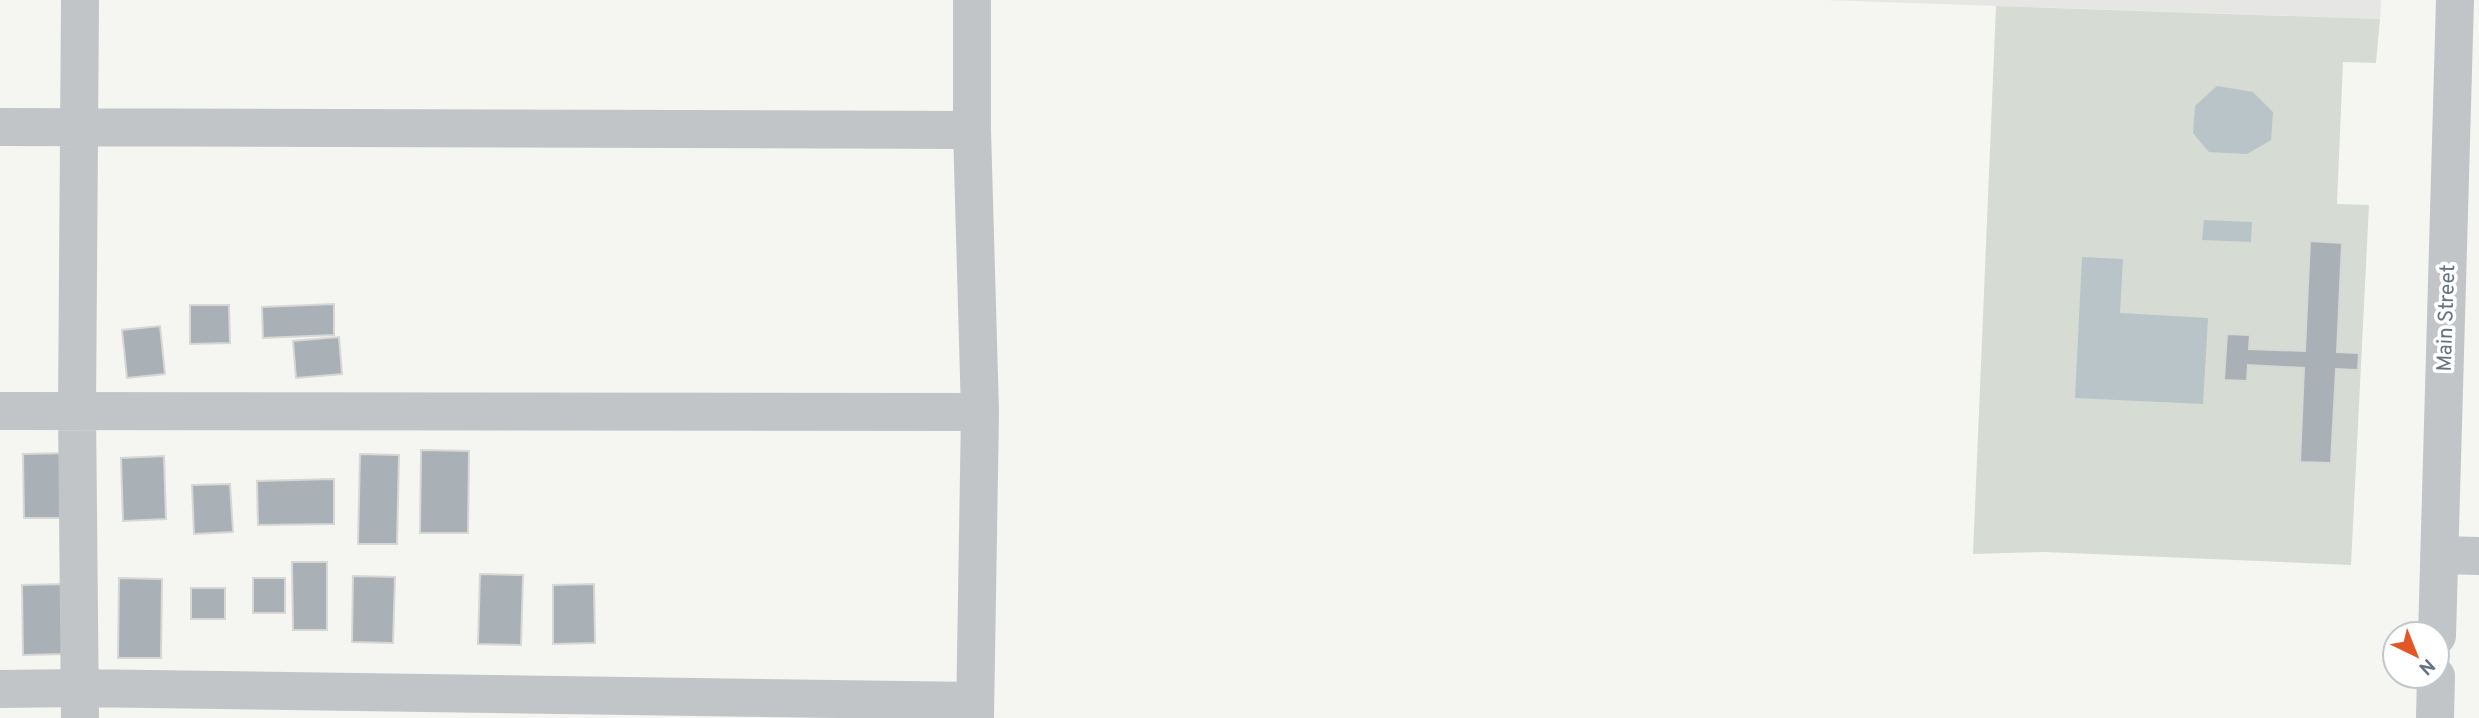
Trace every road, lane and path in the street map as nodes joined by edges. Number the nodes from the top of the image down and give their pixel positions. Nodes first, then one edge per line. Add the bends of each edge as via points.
1 (80, 0) edge
2 (972, 0) edge
3 (2455, 0) edge
4 (0, 127) edge
5 (80, 127) junction
6 (972, 130) junction
7 (2465, 189) edge
8 (77, 410) junction
9 (0, 411) edge
10 (980, 412) junction
11 (2440, 555) junction
12 (2479, 556) edge
13 (2438, 620) edge
14 (0, 689) edge
15 (2436, 690) edge
16 (80, 703) edge
17 (975, 710) edge
18 (2435, 718) edge

1 - 5 street
2 - 6 street
3 - 7 street, Main Street
4 - 5 street
5 - 6 street
5 - 8 street
6 - 10 street
7 - 11 street, Main Street
8 - 9 street
8 - 10 street
8 - 16 street
10 - 17 street
11 - 12 street
11 - 13 street, Main Street
14 - 16 street
15 - 18 street
16 - 17 street

